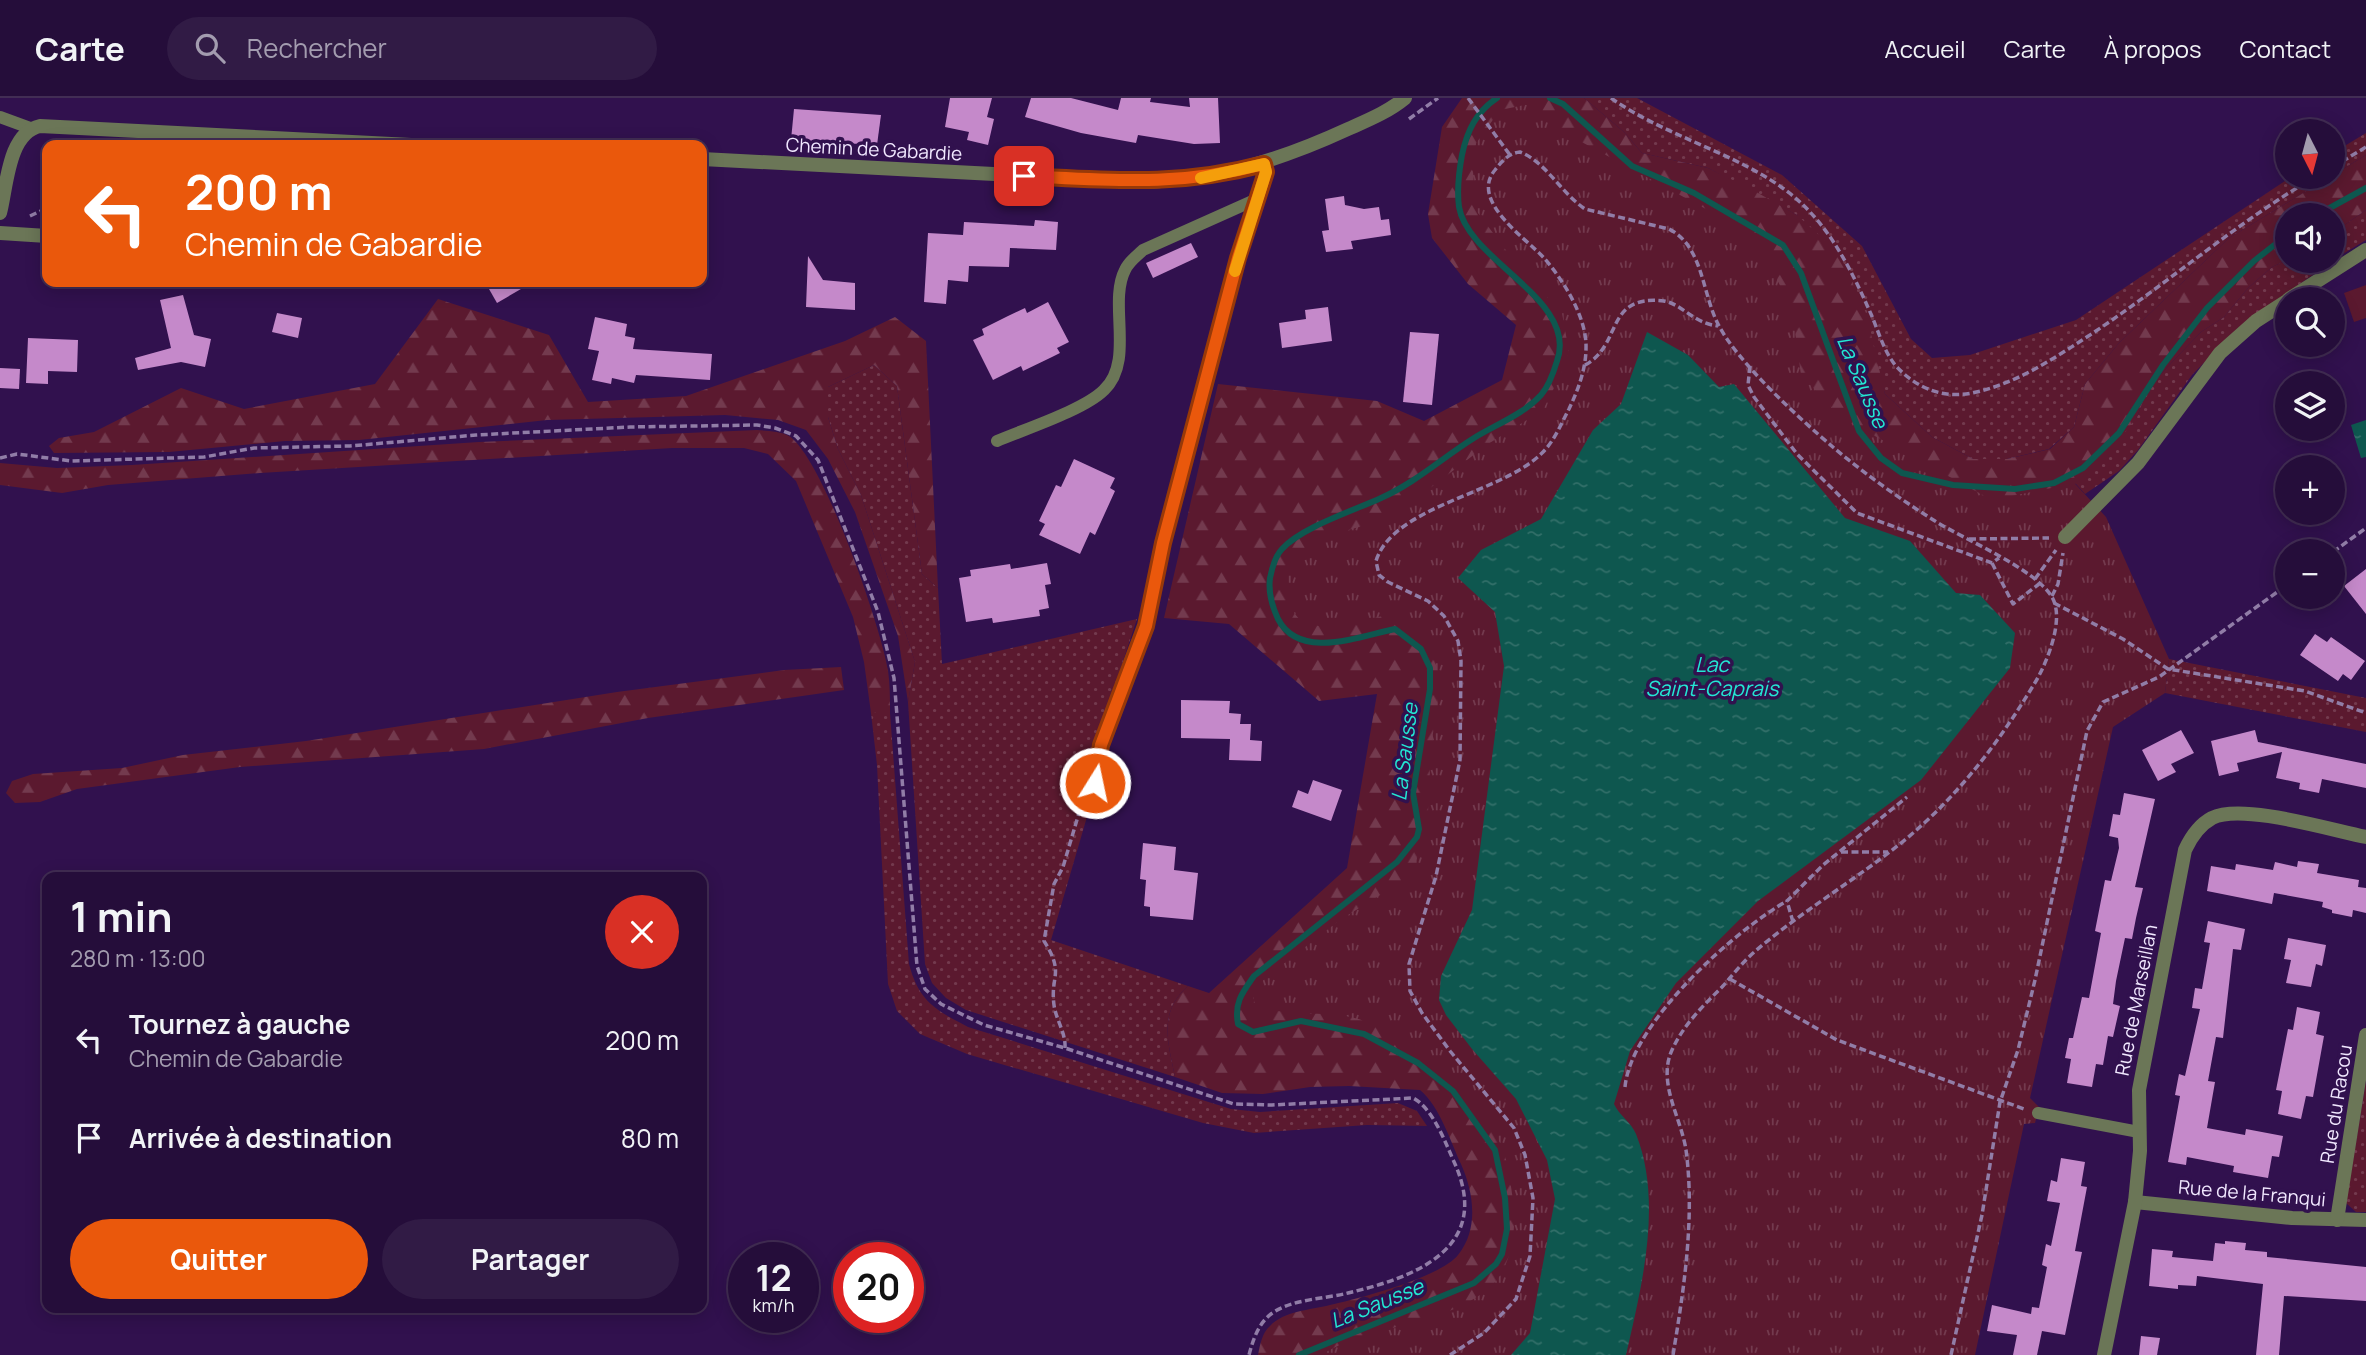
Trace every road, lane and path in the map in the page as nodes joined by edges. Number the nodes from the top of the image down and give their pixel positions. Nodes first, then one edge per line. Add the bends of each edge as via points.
1 (1405, 98) edge
2 (1438, 98) edge
3 (1468, 98) edge
4 (1611, 98) edge
5 (0, 117) edge
6 (1407, 120) dead end
7 (30, 128) junction
8 (224, 140) edge
9 (2366, 147) edge
10 (1510, 155) junction
11 (707, 159) edge
12 (2345, 160) edge
13 (1264, 164) junction
14 (2295, 189) edge
15 (1257, 199) junction
16 (0, 213) edge
17 (0, 233) edge
18 (42, 236) edge
19 (2366, 250) edge
20 (2308, 287) edge
21 (2275, 309) edge
22 (1718, 326) junction
23 (1585, 365) junction
24 (1750, 366) junction
25 (997, 441) dead end
26 (0, 458) edge
27 (2366, 528) edge
28 (2065, 537) junction
29 (1968, 539) junction
30 (2345, 543) edge
31 (2000, 558) junction
32 (1992, 563) junction
33 (2035, 579) junction
34 (2039, 584) junction
35 (2275, 593) edge
36 (2052, 596) junction
37 (2054, 603) junction
38 (2168, 669) junction
39 (2366, 713) edge
40 (1095, 783) joint
41 (1907, 797) dead end
42 (2366, 837) edge
43 (1839, 852) junction
44 (1888, 852) junction
45 (1787, 901) junction
46 (1793, 922) junction
47 (1730, 979) junction
48 (2366, 1035) edge
49 (1065, 1048) junction
50 (1625, 1087) dead end
51 (2000, 1102) junction
52 (2038, 1113) joint
53 (2138, 1132) junction
54 (2135, 1202) junction
55 (2337, 1220) junction
56 (2366, 1220) edge
57 (1249, 1355) edge
58 (1450, 1355) edge
59 (1673, 1355) edge
60 (1951, 1355) edge
61 (2104, 1355) edge

1 - 13 street, Chemin de Gabardie via 1385,112
2 - 6 path
3 - 10 path
4 - 14 path via 1783,188 1800,203 1844,256 1895,365 1918,386 1943,394 2004,384 2047,363
5 - 7 lane
7 - 8 street via 50,125
7 - 16 street via 18,142
9 - 12 path
10 - 22 path via 1526,154 1585,209 1682,236 1692,249
10 - 23 path via 1489,182 1493,202 1517,235 1545,258 1575,306 1583,324
11 - 13 street, Chemin de Gabardie via 1148,182 1205,177
13 - 15 lane via 1266,172
15 - 25 lane via 1143,250 1132,260 1122,279 1119,352 1113,379 1090,400
15 - 40 lane via 1166,530 1146,626 1101,745
17 - 18 street
19 - 20 street
21 - 28 street via 2220,353 2138,463
22 - 23 path via 1702,324 1669,302 1626,307 1608,344
22 - 24 path
23 - 58 path via 1572,402 1541,455 1488,488 1417,519 1384,544 1376,561 1379,575 1428,601 1444,616 1458,641 1461,661 1460,760 1436,876 1409,964 1410,991 1443,1041 1514,1128 1525,1155 1533,1198 1530,1256 1516,1299 1485,1334
24 - 29 path via 1835,449 1936,522
24 - 32 path via 1748,385 1754,397 1797,454 1857,513
26 - 49 path via 17,454 71,460 204,457 254,449 629,427 757,425 796,436 818,460 887,642 894,678 911,915 917,966 925,989 941,1004 984,1025
27 - 30 path
28 - 29 path
28 - 33 path
28 - 36 path
29 - 31 path
31 - 32 path
31 - 33 path
32 - 34 path via 2013,604
33 - 34 path
34 - 36 path
35 - 38 path
36 - 37 path
37 - 38 path
37 - 44 path via 2050,653 2008,729 1972,776
38 - 39 path via 2305,691
38 - 51 path via 2146,685 2103,702 2087,731 2035,980
40 - 49 path via 1081,801 1054,884 1044,942 1055,957 1054,1003
41 - 43 path
42 - 53 street, Rue de Marseillan via 2236,812 2212,818 2197,830 2185,850 2138,1090
43 - 44 path
43 - 45 path
44 - 46 path
45 - 46 path
45 - 50 path via 1737,935 1677,994 1646,1036 1626,1072
46 - 47 path via 1750,956
47 - 51 path via 1837,1040
47 - 59 path via 1687,1022 1670,1053 1667,1074 1686,1148 1688,1215
48 - 55 street, Rue du Racou
49 - 57 path via 1234,1104 1394,1097 1413,1098 1427,1110 1455,1163 1466,1200 1462,1232 1439,1257 1401,1275 1272,1313 1262,1323
51 - 52 path
51 - 60 path via 1982,1215
52 - 53 lane
53 - 54 street, Rue de Marseillan
54 - 55 street, Rue de la Franqui
54 - 61 street, Rue de Marseillan
55 - 56 street, Rue de la Franqui

